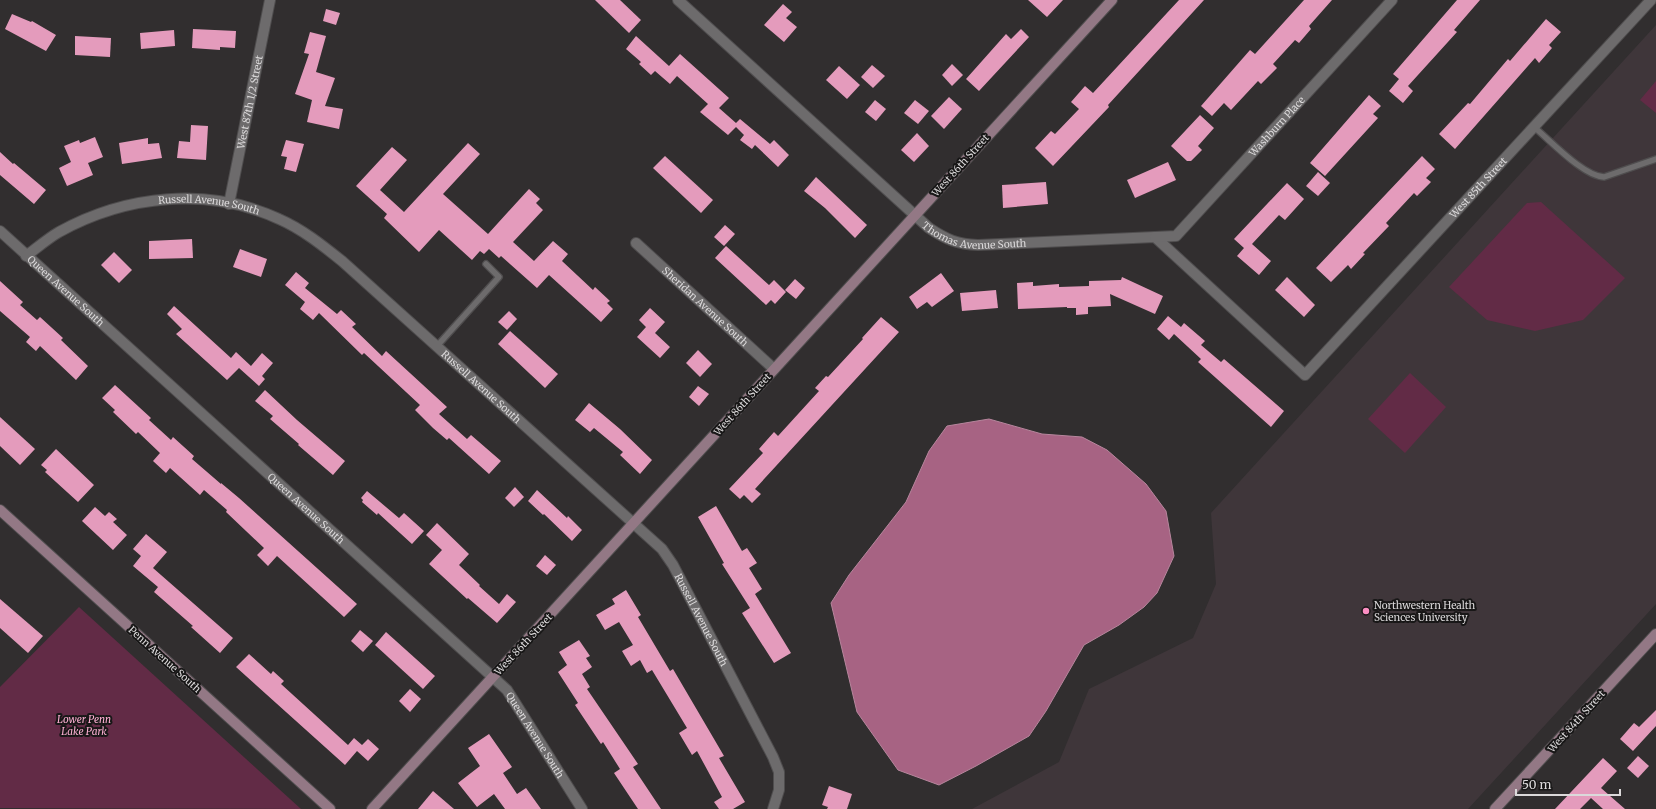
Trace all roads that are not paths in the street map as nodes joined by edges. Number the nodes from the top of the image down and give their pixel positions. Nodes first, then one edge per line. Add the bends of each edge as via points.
1 (270, 0) edge
2 (678, 0) edge
3 (1112, 0) edge
4 (1392, 0) edge
5 (1651, 0) edge
6 (1534, 126) junction
7 (1656, 159) edge
8 (229, 204) junction
9 (915, 215) junction
10 (0, 231) edge
11 (1155, 238) junction
12 (636, 243) dead end
13 (26, 256) junction
14 (486, 264) dead end
15 (437, 346) junction
16 (774, 369) junction
17 (0, 510) edge
18 (634, 522) junction
19 (1656, 634) edge
20 (493, 677) junction
21 (330, 809) edge
22 (372, 809) edge
23 (582, 809) edge
24 (773, 809) edge
25 (1495, 809) edge

1 - 8 street, West 87th 1/2 Street
2 - 9 street, Thomas Avenue South
3 - 9 street, West 86th Street
4 - 11 street, Washburn Place via 1176,236
5 - 6 street, West 85th Street
6 - 7 lane via 1585,171 1596,177 1604,177
6 - 11 street, West 85th Street via 1305,375
8 - 13 street, Russell Avenue South via 205,199 166,198 128,204 92,216 57,233
8 - 15 street, Russell Avenue South via 278,218 312,237
9 - 11 street, Thomas Avenue South via 944,238 960,244
9 - 16 street, West 86th Street
10 - 13 street, Queen Avenue South
12 - 16 street, Sheridan Avenue South
13 - 20 street, Queen Avenue South
14 - 15 lane via 499,277
15 - 18 street, Russell Avenue South
16 - 18 street, West 86th Street
17 - 21 street, Penn Avenue South
18 - 20 street, West 86th Street
18 - 24 street, Russell Avenue South via 662,549 673,565 773,757 780,772 779,790
19 - 25 street, West 84th Street
20 - 22 street, West 86th Street
20 - 23 street, Queen Avenue South via 507,690

